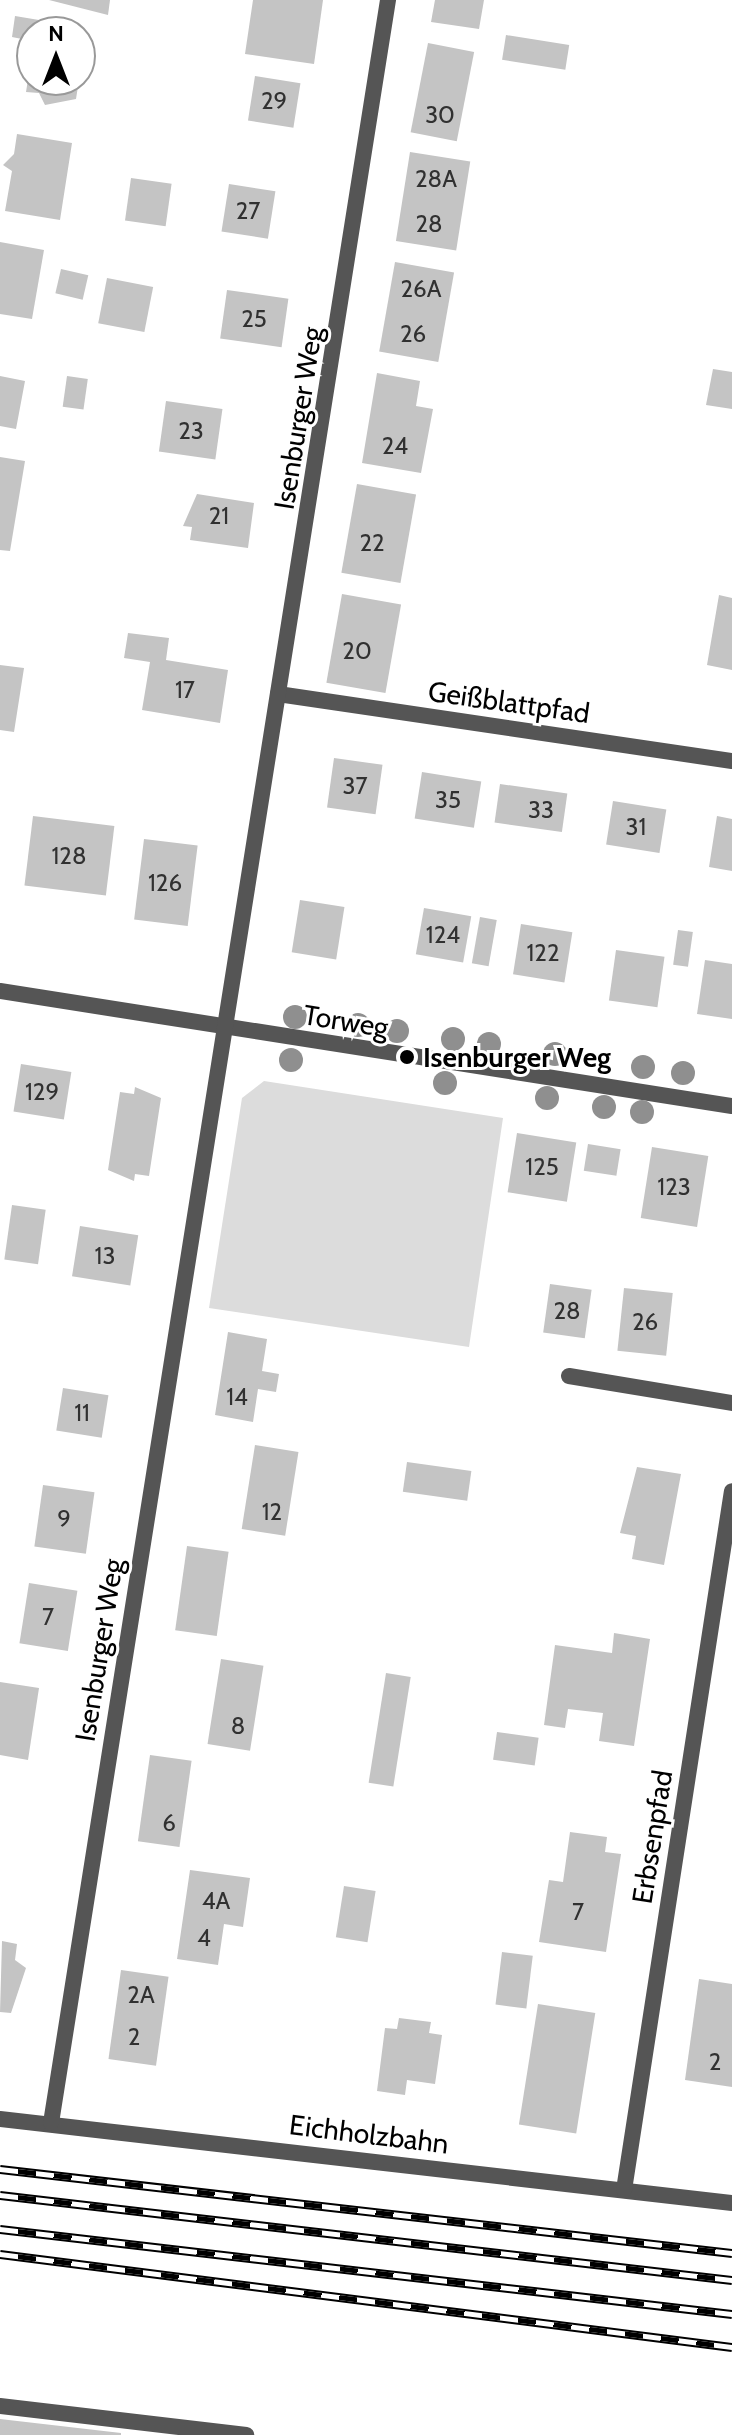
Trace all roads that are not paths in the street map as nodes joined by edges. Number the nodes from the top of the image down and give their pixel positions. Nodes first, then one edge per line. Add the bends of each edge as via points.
1 (388, 0) edge
2 (278, 694) junction
3 (732, 761) edge
4 (0, 991) edge
5 (224, 1028) junction
6 (732, 1106) edge
7 (569, 1376) dead end
8 (732, 1403) edge
9 (732, 1491) edge
10 (0, 2119) edge
11 (51, 2123) junction
12 (624, 2190) junction
13 (732, 2203) edge
14 (0, 2406) edge
15 (246, 2435) edge

1 - 2 street, Isenburger Weg
2 - 3 street, Geißblattpfad
2 - 5 street, Isenburger Weg
4 - 5 street, Torweg
5 - 6 street, Torweg
5 - 11 street, Isenburger Weg
7 - 8 street
9 - 12 street, Erbsenpfad
10 - 11 street, Eichholzbahn
11 - 12 street, Eichholzbahn
12 - 13 street, Eichholzbahn
14 - 15 street

